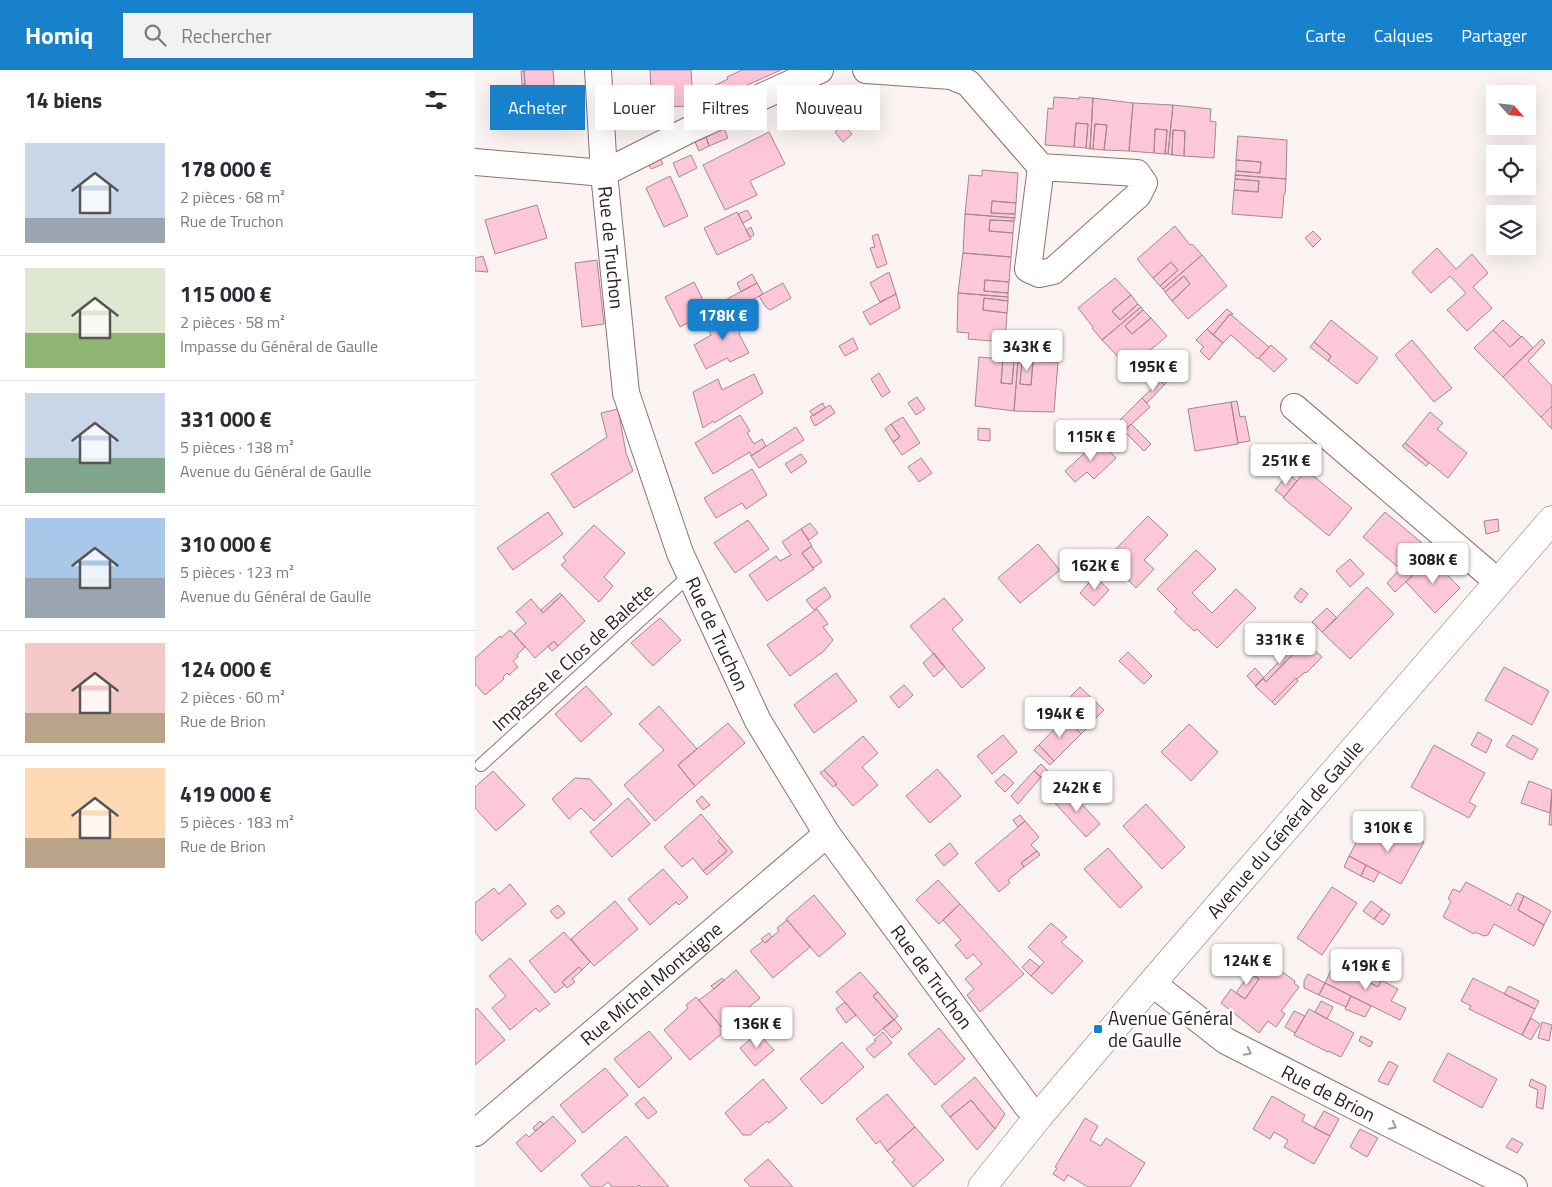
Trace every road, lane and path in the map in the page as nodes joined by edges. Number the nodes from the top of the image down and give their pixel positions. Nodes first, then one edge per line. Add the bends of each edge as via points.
1 (598, 70) edge
2 (820, 70) edge
3 (866, 70) edge
4 (475, 162) edge
5 (1041, 167) junction
6 (604, 173) junction
7 (1294, 407) dead end
8 (1552, 520) edge
9 (690, 575) junction
10 (1498, 582) junction
11 (481, 766) dead end
12 (827, 834) junction
13 (1152, 983) junction
14 (1039, 1116) junction
15 (475, 1133) edge
16 (982, 1187) edge
17 (1514, 1187) edge

1 - 6 street, Rue de Truchon
2 - 6 street
3 - 5 street via 951,76 967,83
4 - 6 street
5 - 5 street via 1028,269 1039,274 1053,271 1138,195 1143,183 1137,173
6 - 9 street, Rue de Truchon via 626,394
7 - 10 street
8 - 10 street, Avenue du Général de Gaulle
9 - 11 lane, Impasse le Clos de Balette
9 - 12 street, Rue de Truchon via 758,721
10 - 13 street, Avenue du Général de Gaulle
12 - 14 street, Rue de Truchon via 1027,1106
12 - 15 street, Rue Michel Montaigne
13 - 14 street, Avenue du Général de Gaulle
13 -> 17 street, Rue de Brion via 1226,1041
14 - 16 street, Avenue du Général de Gaulle

